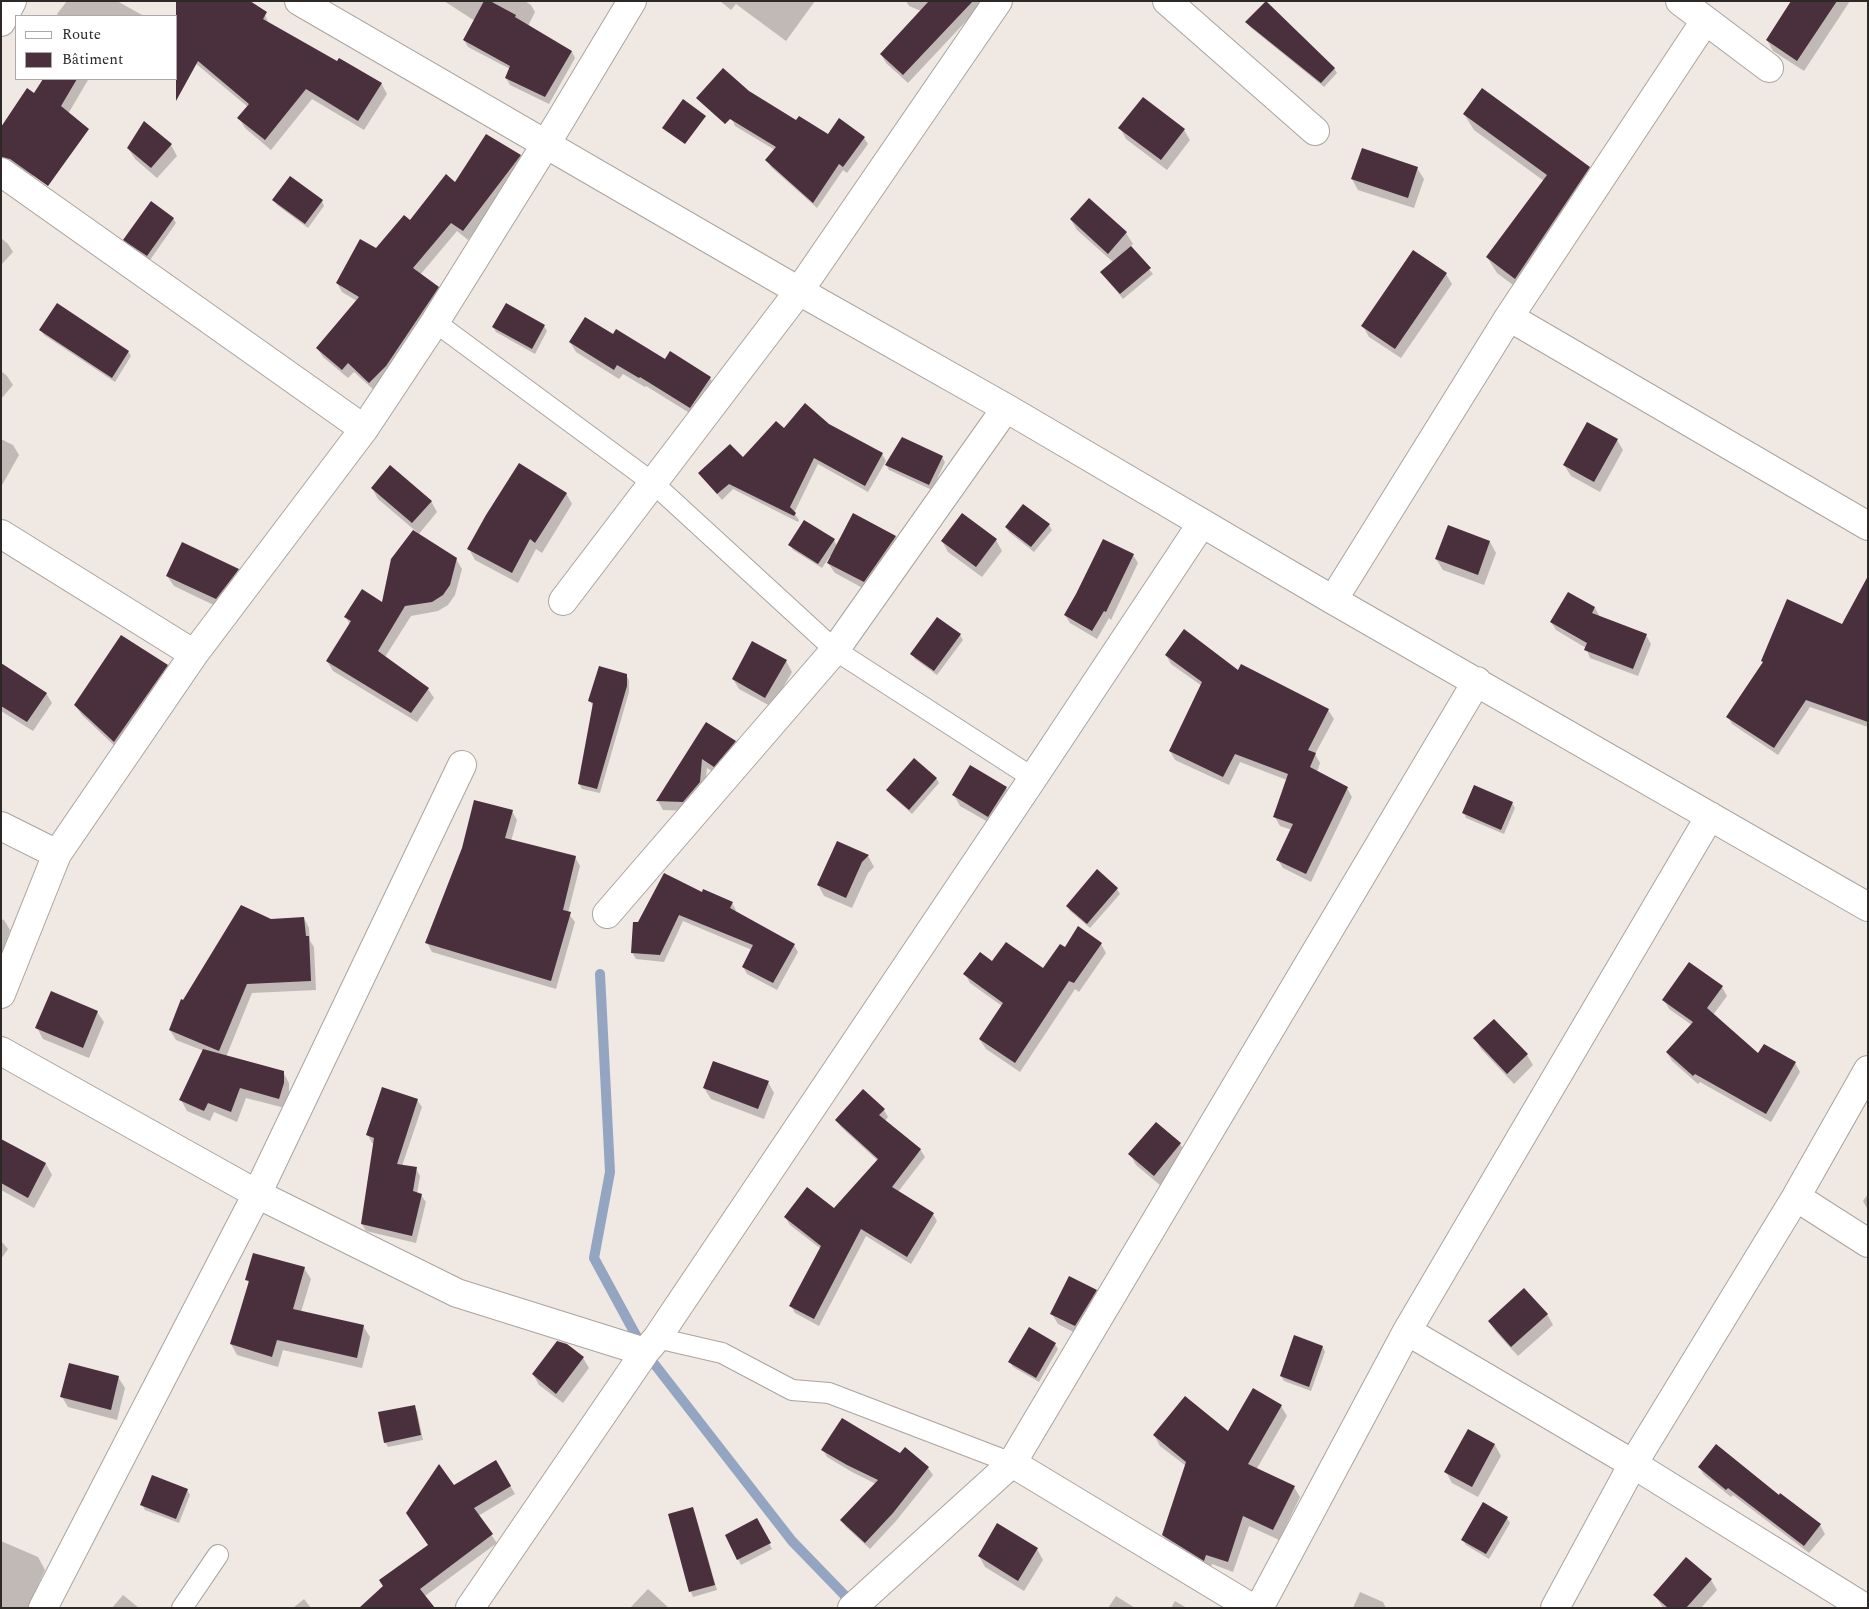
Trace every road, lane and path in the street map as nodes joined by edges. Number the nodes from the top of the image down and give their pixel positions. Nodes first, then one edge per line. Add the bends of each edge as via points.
1 (12, 1) edge
2 (299, 1) edge
3 (632, 1) edge
4 (998, 1) edge
5 (1167, 1) edge
6 (1680, 1) edge
7 (1705, 21) junction
8 (1, 22) edge
9 (1769, 68) dead end
10 (1315, 131) dead end
11 (546, 144) junction
12 (1, 172) edge
13 (799, 291) junction
14 (1509, 317) junction
15 (435, 322) junction
16 (1006, 408) junction
17 (364, 429) junction
18 (653, 483) junction
19 (1202, 523) junction
20 (1868, 526) edge
21 (1, 534) edge
22 (1333, 600) junction
23 (563, 602) dead end
24 (835, 650) junction
25 (194, 654) junction
26 (1477, 681) junction
27 (462, 765) dead end
28 (1033, 778) junction
29 (1710, 816) junction
30 (1, 826) edge
31 (57, 854) junction
32 (1868, 907) edge
33 (607, 914) dead end
34 (1, 994) edge
35 (1, 1051) edge
36 (1868, 1070) edge
37 (257, 1194) junction
38 (1796, 1197) junction
39 (1868, 1243) edge
40 (1407, 1331) junction
41 (651, 1345) junction
42 (1012, 1463) junction
43 (1633, 1464) junction
44 (218, 1555) dead end
45 (44, 1608) edge
46 (182, 1608) edge
47 (470, 1608) edge
48 (852, 1608) edge
49 (1252, 1608) edge
50 (1259, 1608) edge
51 (1555, 1608) edge
52 (1865, 1608) edge

1 - 8 street
2 - 11 street
3 - 11 street
4 - 13 street
5 - 10 street
6 - 7 street
7 - 9 street
7 - 14 street
11 - 13 street
11 - 15 street
12 - 17 street
13 - 16 street
13 - 18 street
14 - 20 street
14 - 22 street
15 - 17 street
15 - 18 lane
16 - 19 street
16 - 24 street
17 - 25 street
18 - 23 street
18 - 24 lane
19 - 22 street
19 - 28 street
21 - 25 street
22 - 26 street
24 - 28 lane
24 - 33 street
25 - 31 street
26 - 29 street
26 - 42 street
27 - 37 street
28 - 41 street
29 - 32 street
29 - 40 street
30 - 31 street
31 - 34 street
35 - 37 street
36 - 38 street
37 - 41 street via 457,1293
37 - 45 street
38 - 39 street
38 - 43 street
40 - 43 street
40 - 50 street
41 - 42 lane via 722,1353 792,1390 829,1393
41 - 47 street
42 - 48 street
42 - 49 street
43 - 51 street
43 - 52 street
44 - 46 lane

